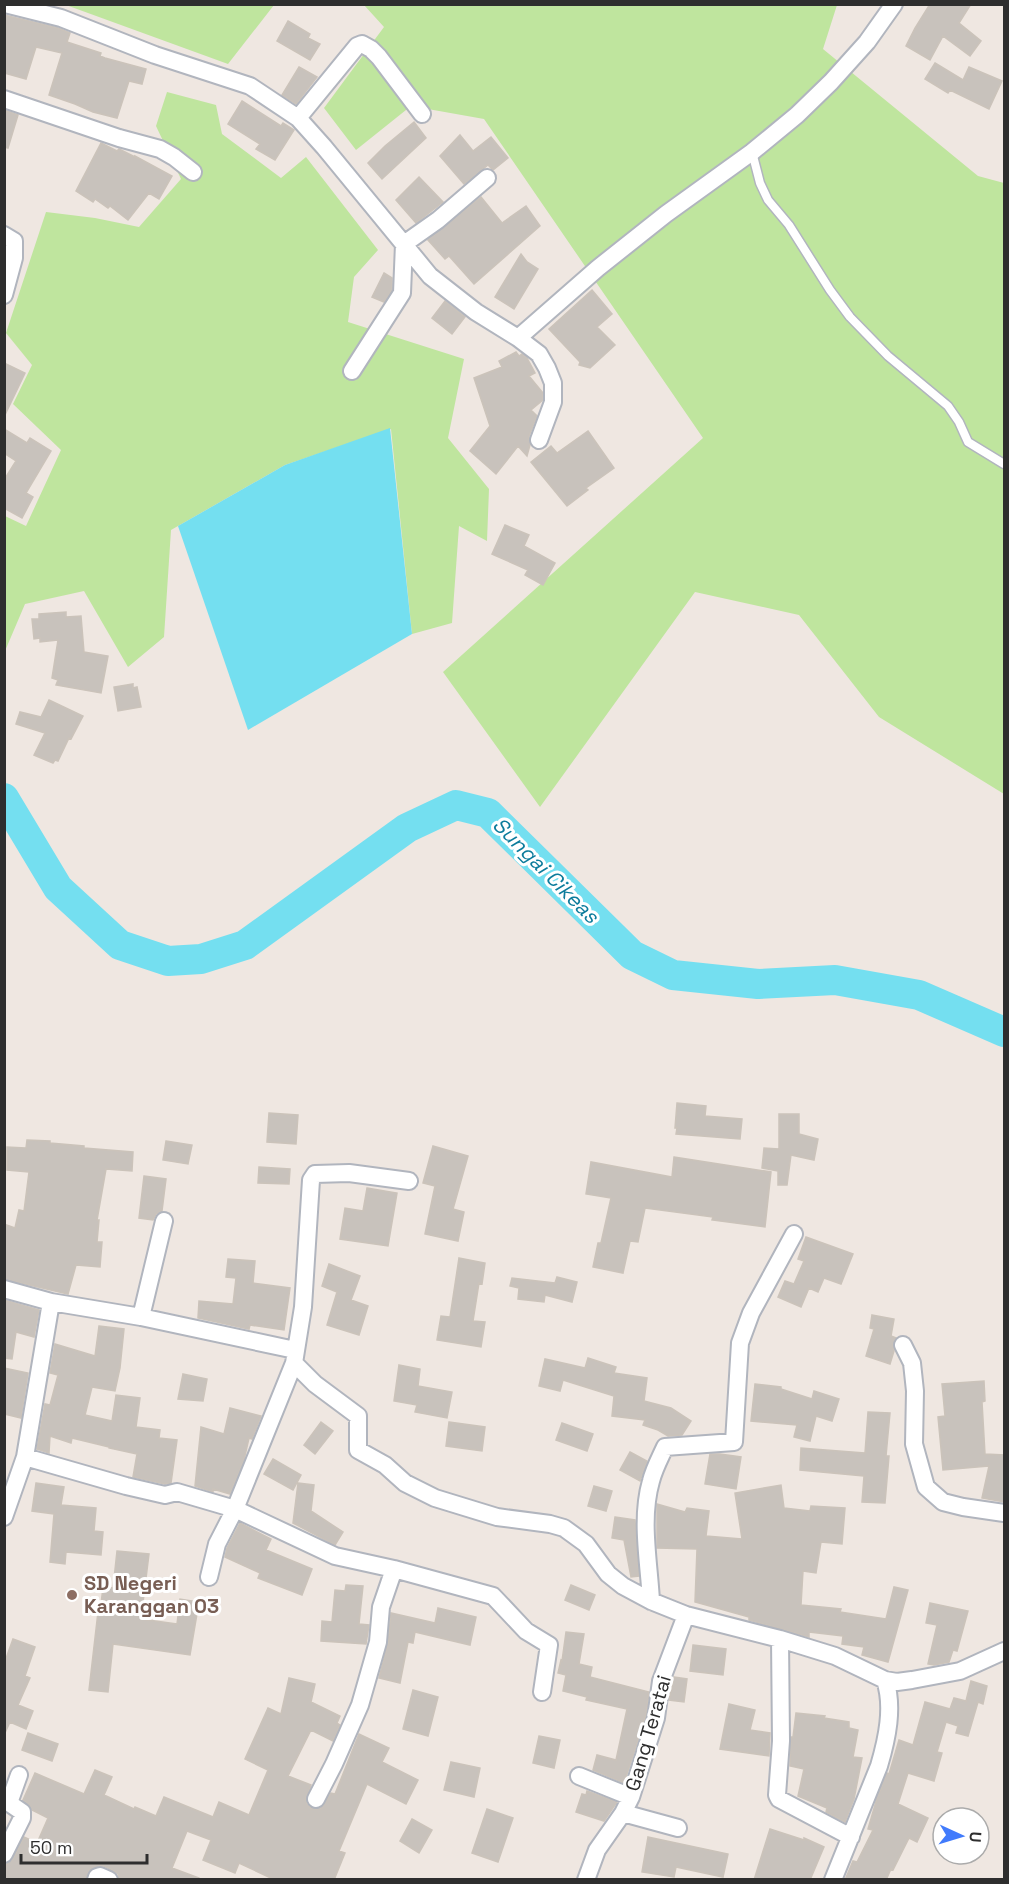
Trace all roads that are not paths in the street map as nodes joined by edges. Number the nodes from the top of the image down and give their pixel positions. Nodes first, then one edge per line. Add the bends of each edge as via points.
1 (5, 4) edge
2 (894, 4) edge
3 (4, 99) edge
4 (422, 114) dead end
5 (298, 118) junction
6 (752, 153) junction
7 (193, 172) dead end
8 (487, 178) dead end
9 (4, 235) edge
10 (404, 244) junction
11 (4, 295) edge
12 (518, 338) junction
13 (352, 371) dead end
14 (539, 440) dead end
15 (1005, 464) edge
16 (409, 1181) dead end
17 (164, 1221) dead end
18 (794, 1234) dead end
19 (4, 1289) edge
20 (51, 1302) junction
21 (141, 1317) junction
22 (903, 1345) dead end
23 (294, 1357) junction
24 (25, 1457) junction
25 (235, 1509) junction
26 (1005, 1513) edge
27 (4, 1517) edge
28 (394, 1569) junction
29 (209, 1577) dead end
30 (651, 1601) junction
31 (686, 1615) junction
32 (780, 1639) junction
33 (1005, 1651) edge
34 (885, 1680) junction
35 (542, 1692) dead end
36 (19, 1775) dead end
37 (579, 1776) dead end
38 (631, 1797) junction
39 (316, 1799) dead end
40 (623, 1813) junction
41 (678, 1828) dead end
42 (851, 1838) junction
43 (4, 1854) edge
44 (96, 1880) edge
45 (109, 1880) edge
46 (586, 1880) edge
47 (833, 1880) edge

1 - 5 street via 61,18 250,86
2 - 6 street via 831,82
3 - 7 street via 160,149
4 - 5 street via 379,57 362,44
5 - 10 street
6 - 12 street via 666,214
6 - 15 lane via 768,200 850,317 888,356 948,406 968,442
8 - 10 street
9 - 11 street via 14,241 14,258
10 - 12 street via 430,276
10 - 13 street via 402,293
12 - 14 street via 539,354 552,383 553,402
16 - 23 street via 349,1173 312,1176 303,1307
17 - 21 street
18 - 30 street via 752,1313 741,1343 734,1442 665,1447 657,1464 646,1515
19 - 20 street
20 - 21 street
20 - 24 street
21 - 23 street
22 - 26 street via 912,1363 914,1444 926,1487 943,1502
23 - 25 street
23 - 30 street via 315,1384 358,1416 358,1450 385,1465 405,1483 478,1512 559,1526 586,1544 622,1586
24 - 25 street via 126,1486 166,1495 177,1492
24 - 27 street
25 - 28 street via 335,1556
25 - 29 street via 217,1544
28 - 35 street via 494,1597 526,1631 549,1645
28 - 39 street via 381,1607 378,1642 357,1713
30 - 31 street
31 - 32 street
31 - 38 street, Gang Teratai via 661,1681 656,1718
32 - 34 street via 836,1656
32 - 42 street via 777,1795
33 - 34 street via 960,1671 897,1682
34 - 42 street via 889,1692 887,1736
36 - 43 street via 9,1803 21,1812 22,1818
37 - 38 street
38 - 40 street, Gang Teratai
40 - 41 street
40 - 46 street, Gang Teratai via 597,1850
42 - 47 street
44 - 45 street via 100,1876

